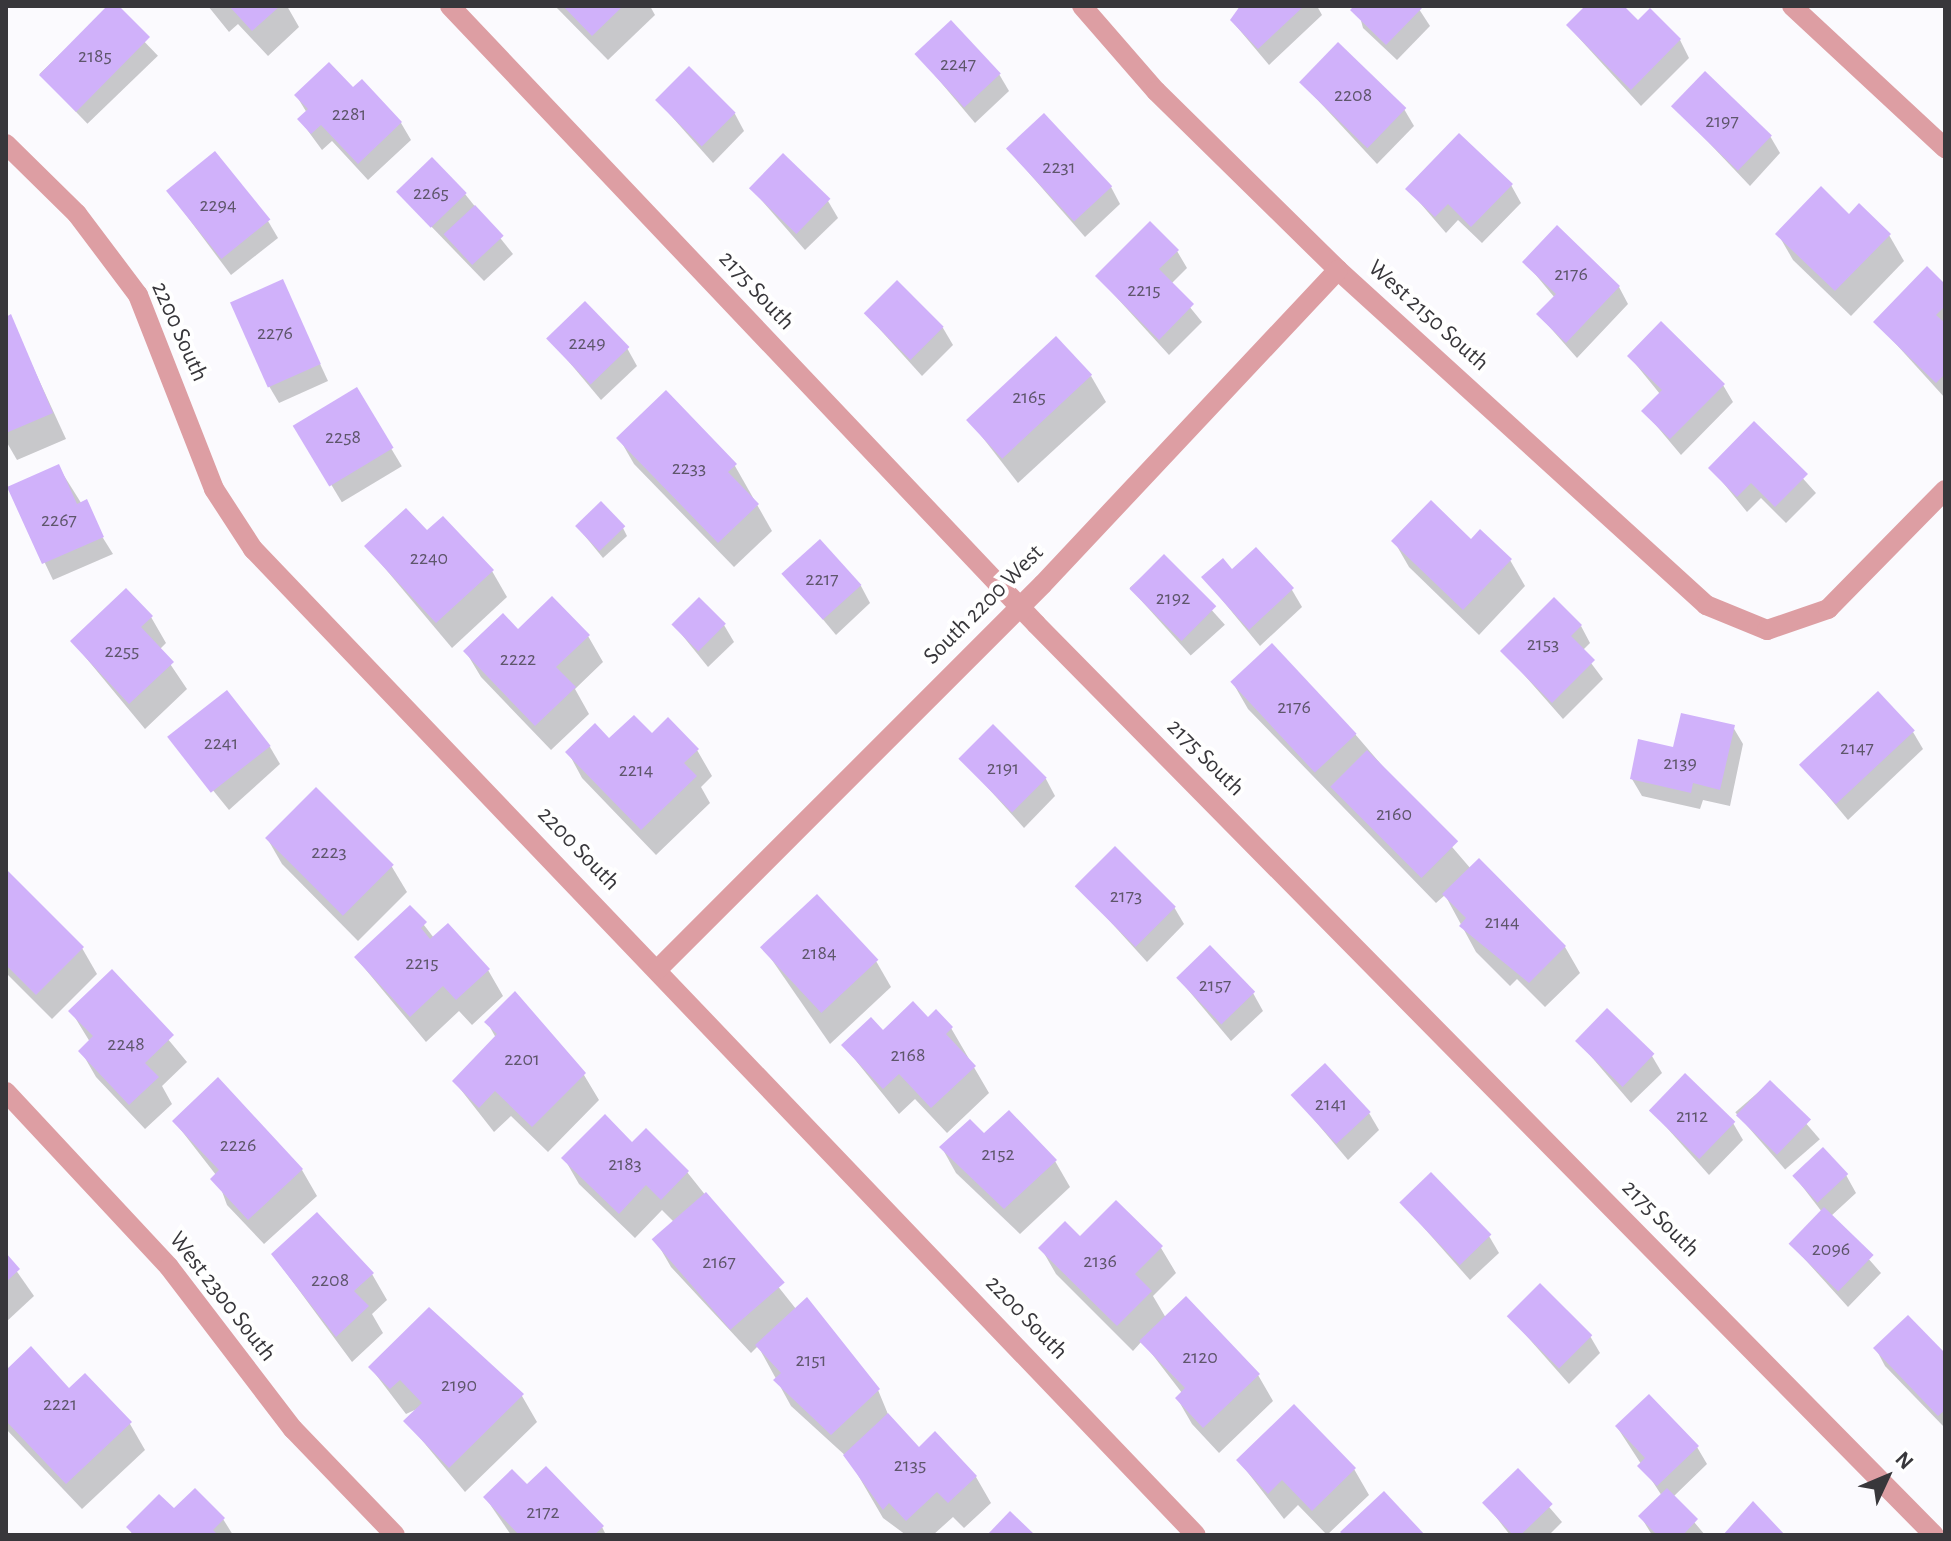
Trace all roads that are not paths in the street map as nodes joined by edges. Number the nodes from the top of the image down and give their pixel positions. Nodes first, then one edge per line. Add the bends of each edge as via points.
1 (450, 6) edge
2 (1082, 6) edge
3 (1792, 6) edge
4 (6, 144) edge
5 (1945, 148) edge
6 (1338, 270) junction
7 (1945, 490) edge
8 (1019, 606) junction
9 (658, 969) junction
10 (6, 1092) edge
11 (395, 1535) edge
12 (1196, 1535) edge
13 (1934, 1535) edge

1 - 8 street, 2175 South
2 - 6 street, West 2150 South via 1156,91
3 - 5 street
4 - 9 street, 2200 South via 77,214 138,295 214,489 253,549
6 - 7 street, West 2150 South via 1706,605 1767,630 1828,609
6 - 8 street, South 2200 West
8 - 9 street, South 2200 West
8 - 13 street, 2175 South
9 - 12 street, 2200 South
10 - 11 street, West 2300 South via 169,1267 293,1429

